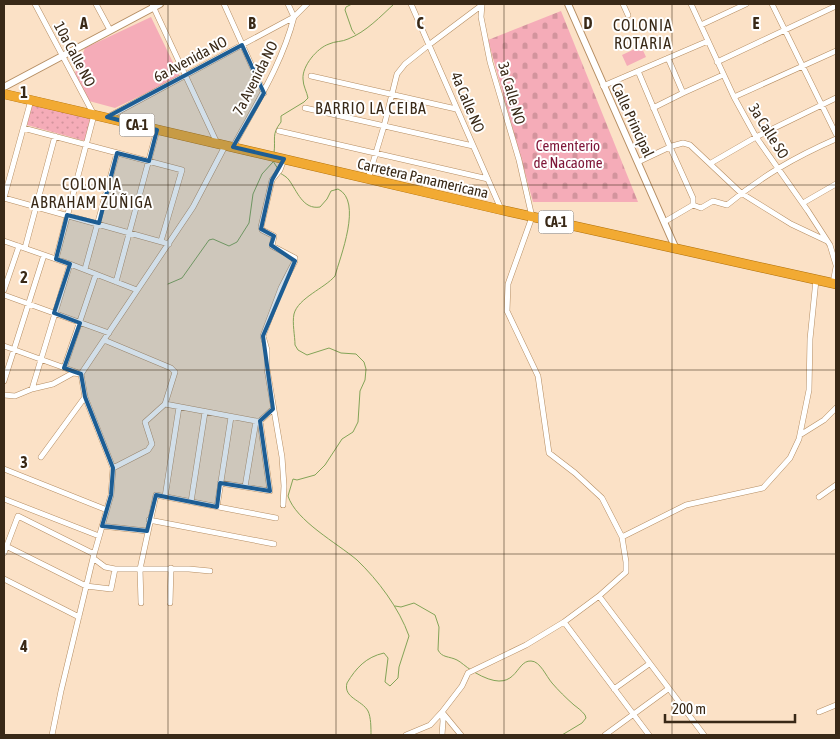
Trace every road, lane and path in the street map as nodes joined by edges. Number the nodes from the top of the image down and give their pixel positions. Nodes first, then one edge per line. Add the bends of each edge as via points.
1 (35, 4) edge
2 (96, 4) edge
3 (160, 4) edge
4 (224, 4) edge
5 (288, 4) edge
6 (307, 4) edge
7 (411, 4) edge
8 (482, 4) edge
9 (568, 4) edge
10 (623, 4) edge
11 (691, 4) edge
12 (746, 4) edge
13 (772, 4) edge
14 (152, 6) edge
15 (836, 6) edge
16 (628, 15) dead end
17 (294, 17) junction
18 (701, 25) junction
19 (110, 30) junction
20 (785, 31) junction
21 (708, 41) junction
22 (430, 44) junction
23 (242, 45) junction
24 (836, 51) edge
25 (62, 56) junction
26 (668, 58) junction
27 (717, 62) junction
28 (803, 66) junction
29 (638, 71) junction
30 (723, 75) junction
31 (185, 76) junction
32 (312, 76) dead end
33 (603, 86) junction
34 (4, 87) edge
35 (264, 93) junction
36 (683, 93) junction
37 (4, 94) edge
38 (392, 95) junction
39 (734, 97) junction
40 (836, 98) edge
41 (30, 100) junction
42 (822, 106) junction
43 (305, 108) dead end
44 (654, 108) junction
45 (456, 109) junction
46 (94, 115) junction
47 (107, 117) junction
48 (384, 126) junction
49 (23, 128) junction
50 (157, 130) junction
51 (279, 131) dead end
52 (836, 134) edge
53 (54, 136) junction
54 (756, 137) junction
55 (836, 139) edge
56 (87, 145) junction
57 (225, 145) junction
58 (473, 146) junction
59 (670, 147) junction
60 (117, 153) junction
61 (376, 154) junction
62 (277, 158) junction
63 (149, 161) junction
64 (638, 162) junction
65 (710, 163) junction
66 (777, 168) junction
67 (368, 179) junction
68 (488, 179) junction
69 (836, 184) edge
70 (742, 193) junction
71 (803, 203) junction
72 (693, 205) junction
73 (36, 206) junction
74 (502, 210) junction
75 (68, 215) junction
76 (532, 217) junction
77 (664, 222) junction
78 (99, 223) junction
79 (129, 232) junction
80 (4, 241) edge
81 (160, 241) junction
82 (827, 241) junction
83 (169, 244) junction
84 (22, 247) junction
85 (675, 248) junction
86 (44, 255) junction
87 (56, 259) junction
88 (70, 264) junction
89 (836, 266) edge
90 (85, 269) junction
91 (96, 274) junction
92 (816, 280) junction
93 (116, 282) junction
94 (835, 284) edge
95 (4, 290) edge
96 (137, 290) junction
97 (4, 295) edge
98 (27, 304) junction
99 (54, 313) junction
100 (80, 323) junction
101 (109, 333) junction
102 (104, 340) junction
103 (4, 346) edge
104 (13, 349) junction
105 (40, 360) junction
106 (64, 368) junction
107 (81, 374) junction
108 (4, 381) edge
109 (32, 389) junction
110 (4, 395) edge
111 (85, 397) junction
112 (164, 404) junction
113 (179, 407) junction
114 (836, 408) edge
115 (273, 409) junction
116 (205, 412) junction
117 (230, 417) junction
118 (258, 421) junction
119 (800, 435) junction
120 (41, 457) dead end
121 (113, 468) junction
122 (4, 469) edge
123 (220, 483) junction
124 (836, 485) edge
125 (245, 488) junction
126 (165, 497) junction
127 (819, 497) dead end
128 (4, 499) edge
129 (191, 502) junction
130 (283, 505) dead end
131 (218, 507) junction
132 (107, 510) junction
133 (276, 518) dead end
134 (149, 520) junction
135 (102, 526) junction
136 (147, 531) junction
137 (99, 536) junction
138 (622, 537) junction
139 (274, 544) dead end
140 (6, 546) junction
141 (4, 552) edge
142 (93, 556) junction
143 (171, 568) junction
144 (115, 569) junction
145 (140, 569) junction
146 (210, 571) dead end
147 (4, 580) edge
148 (86, 586) junction
149 (600, 596) junction
150 (140, 603) dead end
151 (170, 603) dead end
152 (79, 617) junction
153 (564, 622) junction
154 (649, 664) junction
155 (614, 689) junction
156 (668, 689) junction
157 (836, 705) edge
158 (442, 712) junction
159 (819, 712) dead end
160 (634, 714) junction
161 (52, 735) edge
162 (406, 735) edge
163 (442, 735) edge
164 (461, 735) edge
165 (605, 735) edge
166 (649, 735) edge
167 (704, 735) edge

1 - 25 street, 10a Calle NO
2 - 19 street
3 - 14 street
4 - 23 street
5 - 17 street
6 - 17 street, 6a Avenida NO
7 - 22 street, 4a Calle NO
8 - 22 street
8 - 76 street, 3a Calle NO via 481,17 490,62
9 - 33 street, Calle Principal
10 - 16 street
11 - 18 street, 3a Calle SO
12 - 18 street
13 - 20 street
14 - 19 street
14 - 31 street
15 - 20 street
17 - 23 street, 6a Avenida NO
17 - 35 street, 7a Avenida NO via 288,40
18 - 21 street, 3a Calle SO
19 - 25 street
20 - 27 street
20 - 28 street
21 - 26 street
21 - 27 street, 3a Calle SO
22 - 38 street via 397,74
22 - 45 street, 4a Calle NO
23 - 31 street, 6a Avenida NO
23 - 35 street
24 - 28 street
25 - 34 street
25 - 46 street, 10a Calle NO
26 - 29 street
26 - 36 street
27 - 30 street, 3a Calle SO
28 - 39 street
28 - 42 street
29 - 33 street
29 - 44 street
30 - 36 street
30 - 39 street, 3a Calle SO
31 - 47 street, 6a Avenida NO
31 - 57 street
32 - 38 street
33 - 64 street, Calle Principal
35 - 57 street, 7a Avenida NO
36 - 44 street
37 - 41 highway, Carretera Panamericana / CA-1
38 - 45 street
38 - 48 street
39 - 54 street, 3a Calle SO
40 - 42 street
41 - 46 highway, Carretera Panamericana / CA-1
41 - 49 street
42 - 52 street
42 - 54 street
43 - 48 street
44 - 59 street
45 - 58 street, 4a Calle NO
46 - 47 highway, Carretera Panamericana / CA-1
46 - 56 street
47 - 50 highway, Carretera Panamericana / CA-1
48 - 58 street
48 - 61 street
49 - 53 street
49 - 73 street via 4,198
50 - 57 highway, Carretera Panamericana / CA-1
50 - 63 street
51 - 61 street
53 - 56 street
53 - 73 street
54 - 65 street
54 - 66 street, 3a Calle SO
55 - 66 street
56 - 60 street
56 - 75 street
57 - 62 highway, Carretera Panamericana / CA-1
57 - 83 street, 7a Avenida NO via 200,196
58 - 68 street, 4a Calle NO
59 - 64 street
59 - 65 street via 683,142
59 - 72 street via 694,198
60 - 63 street
60 - 78 street
61 - 67 street
61 - 68 street
62 - 67 highway, Carretera Panamericana / CA-1
62 - 115 street via 280,170 272,180 261,227 274,236 272,246 295,258 295,261 263,336
63 - 79 street
63 - 81 street via 182,170
64 - 77 street, Calle Principal
65 - 70 street
66 - 70 street
66 - 71 street, 3a Calle SO
67 - 74 highway, Carretera Panamericana / CA-1
68 - 74 street, 4a Calle NO
69 - 71 street
70 - 72 street via 727,205 713,200 701,208
70 - 82 street via 791,224
71 - 82 street, 3a Calle SO
72 - 77 street
73 - 75 street
73 - 84 street
74 - 76 highway, Carretera Panamericana / CA-1
75 - 78 street
75 - 87 street
76 - 85 highway, Carretera Panamericana / CA-1
76 - 138 street via 508,284 507,311 538,376 549,453 602,498
77 - 85 street, Calle Principal
78 - 79 street
78 - 90 street
79 - 81 street
79 - 93 street
80 - 84 street
81 - 83 street
82 - 89 street, 3a Calle SO
83 - 96 street, 7a Avenida NO
84 - 86 street
84 - 95 street
85 - 92 highway, Carretera Panamericana / CA-1
86 - 87 street
86 - 98 street
87 - 88 street
88 - 90 street
88 - 99 street
89 - 94 street, 3a Calle SO
90 - 91 street
91 - 93 street
91 - 100 street
92 - 94 highway, Carretera Panamericana / CA-1
92 - 119 street via 809,390
93 - 96 street
96 - 101 street, 7a Avenida NO
97 - 98 street
98 - 99 street
98 - 104 street
99 - 100 street
99 - 105 street
100 - 101 street
100 - 106 street
101 - 102 street, 7a Avenida NO
102 - 107 street, 7a Avenida NO
102 - 112 street via 174,370
103 - 104 street
104 - 105 street
104 - 108 street
105 - 106 street
105 - 109 street
106 - 107 street
107 - 109 street via 73,373 53,384
107 - 111 street
109 - 110 street via 14,396
111 - 120 street
111 - 121 street
112 - 113 street
112 - 121 street via 145,422 152,444 148,450
113 - 116 street
113 - 126 street
114 - 119 street
115 - 118 street
115 - 130 street via 282,457
116 - 117 street
116 - 129 street
117 - 118 street
117 - 123 street
118 - 125 street
118 - 125 street via 270,491
119 - 138 street via 790,458 763,488 686,505
121 - 132 street
122 - 132 street
123 - 125 street
123 - 131 street
124 - 127 street
126 - 129 street
126 - 134 street via 156,495
128 - 137 street
129 - 131 street
131 - 133 street
132 - 135 street
134 - 136 street
134 - 139 street
135 - 136 street
135 - 137 street
136 - 145 street
137 - 142 street
138 - 149 street via 626,572
140 - 141 street
140 - 142 street via 18,516
140 - 148 street
142 - 144 street via 105,567
142 - 148 street
143 - 145 street
143 - 146 street
143 - 151 street
144 - 145 street
144 - 148 street via 111,589
145 - 150 street
147 - 152 street
148 - 152 street
149 - 153 street
149 - 154 street
152 - 161 street
153 - 155 street
153 - 158 street via 468,673
154 - 155 street
154 - 156 street
155 - 160 street
156 - 160 street
156 - 167 street
157 - 159 street
158 - 162 street via 430,725
158 - 163 street
158 - 164 street
160 - 165 street
160 - 166 street

